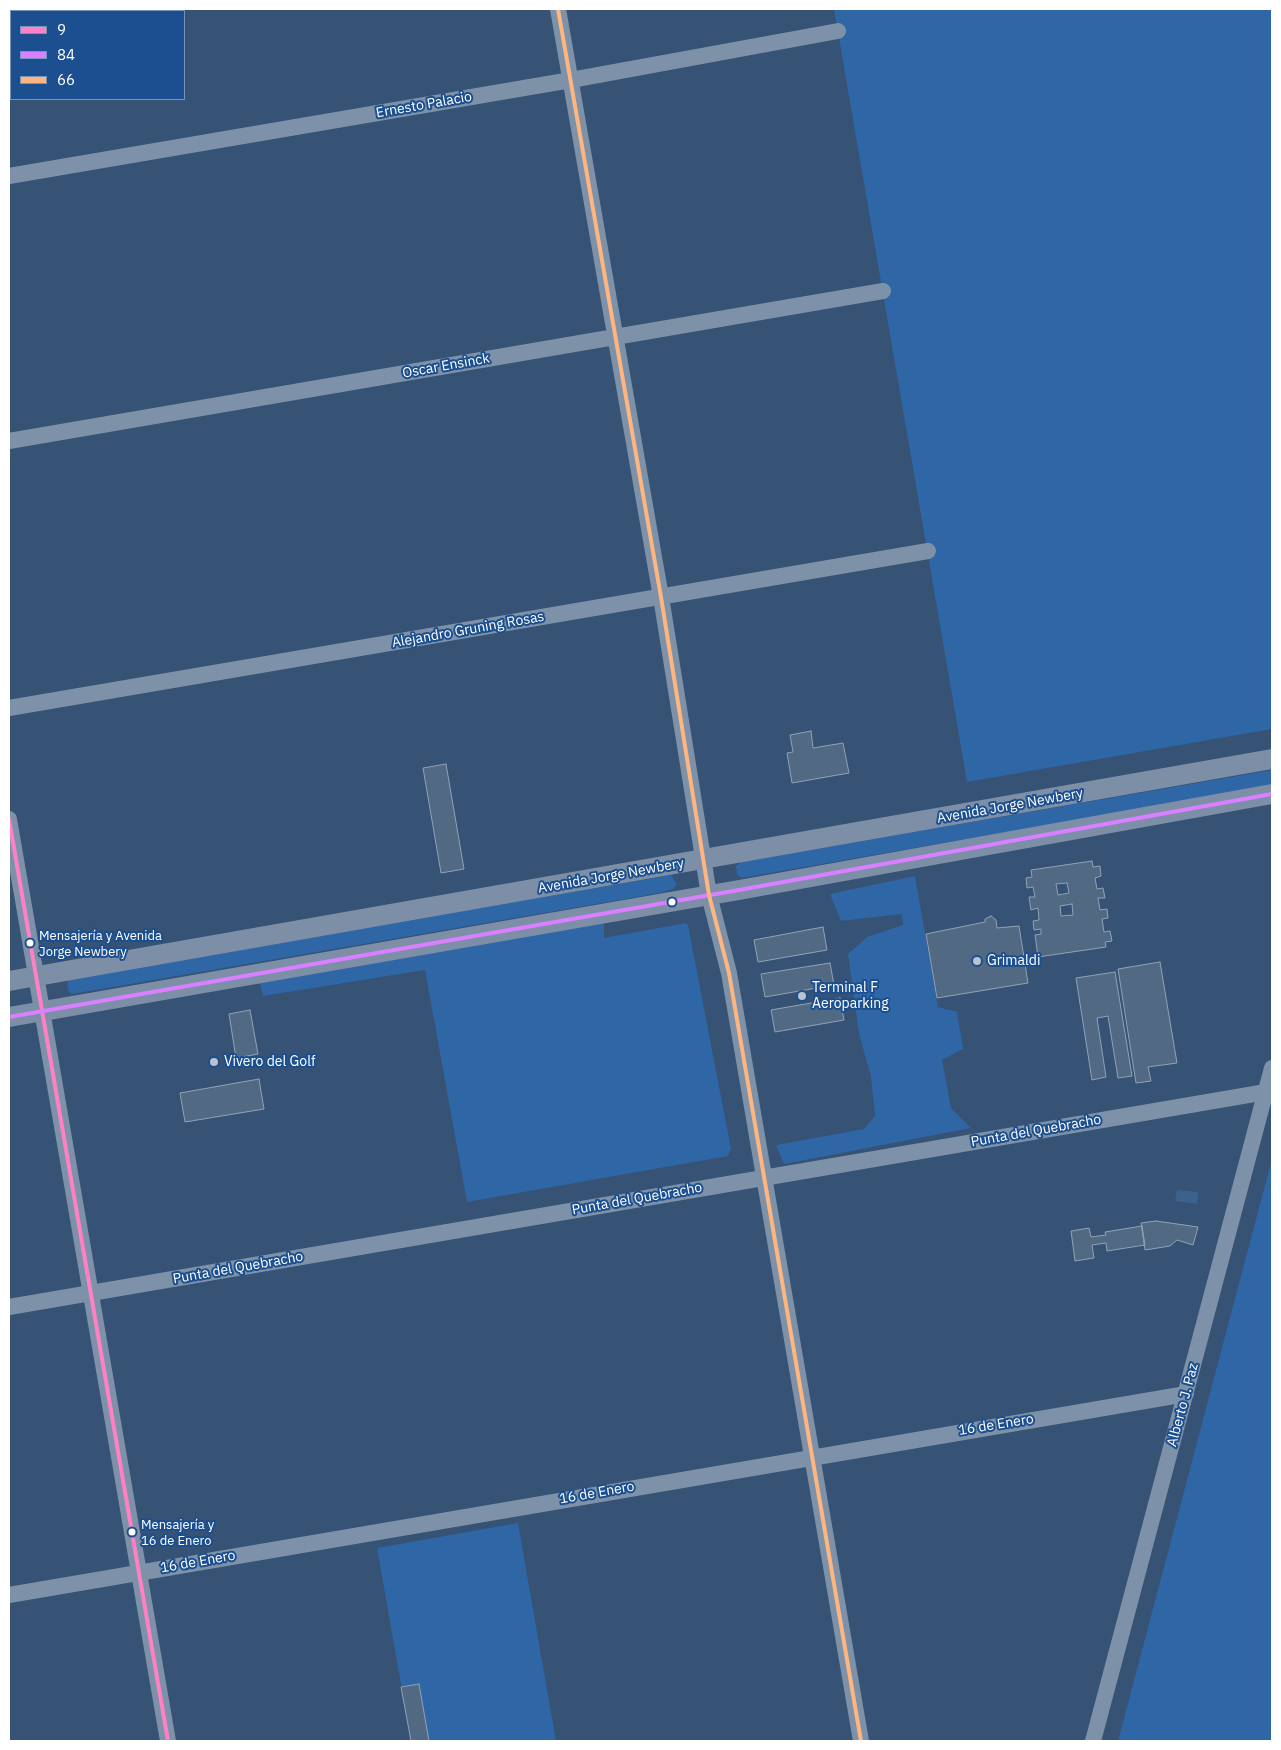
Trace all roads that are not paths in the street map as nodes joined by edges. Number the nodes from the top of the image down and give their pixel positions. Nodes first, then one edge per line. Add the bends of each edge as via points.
1 (558, 9) edge
2 (838, 31) dead end
3 (571, 80) junction
4 (9, 176) edge
5 (883, 292) dead end
6 (616, 337) junction
7 (9, 441) edge
8 (928, 551) dead end
9 (661, 597) junction
10 (9, 708) edge
11 (1272, 759) edge
12 (1272, 794) edge
13 (9, 819) edge
14 (703, 860) junction
15 (709, 895) junction
16 (36, 976) junction
17 (9, 981) edge
18 (42, 1011) junction
19 (9, 1017) edge
20 (1272, 1068) edge
21 (1266, 1092) junction
22 (764, 1177) junction
23 (90, 1293) junction
24 (9, 1307) edge
25 (1186, 1394) junction
26 (811, 1456) junction
27 (139, 1573) junction
28 (9, 1595) edge
29 (168, 1741) edge
30 (861, 1741) edge
31 (1094, 1741) edge

1 - 3 street
2 - 3 street, Ernesto Palacio
3 - 4 street, Ernesto Palacio
3 - 6 street
5 - 6 street, Oscar Ensinck
6 - 7 street, Oscar Ensinck
6 - 9 street
8 - 9 street, Alejandro Gruning Rosas
9 - 10 street, Alejandro Gruning Rosas
9 - 14 street
11 - 14 main road, Avenida Jorge Newbery
12 - 15 main road
13 - 16 street
14 - 15 street
14 - 16 main road, Avenida Jorge Newbery
15 - 18 main road
15 - 22 street via 729,973
16 - 17 main road, Avenida Jorge Newbery
16 - 18 street
18 - 19 main road
18 - 23 street
20 - 21 street, Alberto J. Paz
21 - 22 street, Punta del Quebracho
21 - 25 street, Alberto J. Paz
22 - 23 street, Punta del Quebracho
22 - 26 street
23 - 24 street, Punta del Quebracho
23 - 27 street
25 - 26 street, 16 de Enero
25 - 31 street, Alberto J. Paz
26 - 27 street, 16 de Enero
26 - 30 street
27 - 28 street, 16 de Enero
27 - 29 street

